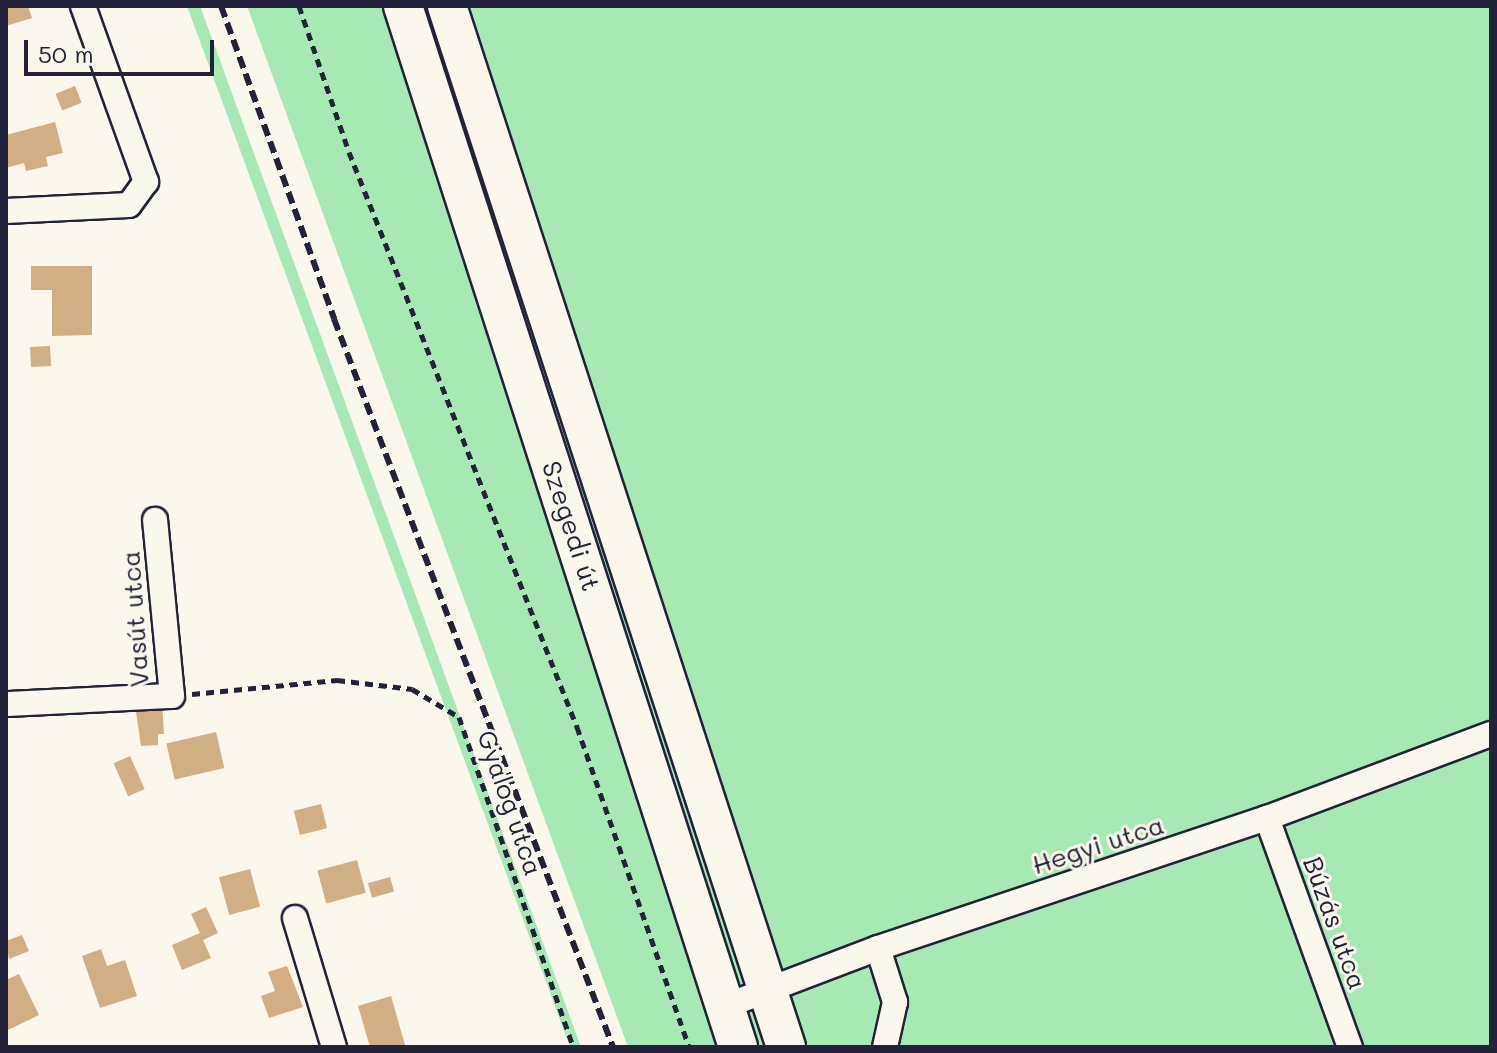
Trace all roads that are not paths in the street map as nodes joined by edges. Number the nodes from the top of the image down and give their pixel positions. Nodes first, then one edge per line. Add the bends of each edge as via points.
1 (83, 6) edge
2 (403, 6) edge
3 (447, 6) edge
4 (6, 211) edge
5 (155, 520) dead end
6 (6, 704) edge
7 (1491, 734) edge
8 (1267, 818) junction
9 (295, 918) dead end
10 (878, 948) junction
11 (765, 991) junction
12 (723, 1007) junction
13 (334, 1047) edge
14 (738, 1047) edge
15 (786, 1047) edge
16 (885, 1047) edge
17 (1350, 1047) edge

1 - 4 street via 146,182 129,205
2 - 12 main road, Szegedi út
3 - 11 main road, Szegedi út
5 - 6 street, Vasút utca via 172,696
7 - 8 street, Hegyi utca
8 - 10 street, Hegyi utca
8 - 17 street, Búzás utca
9 - 13 street
10 - 11 street, Hegyi utca
10 - 16 street via 895,1002
11 - 12 street, Hegyi utca
11 - 15 main road, Szegedi út
12 - 14 main road, Szegedi út

